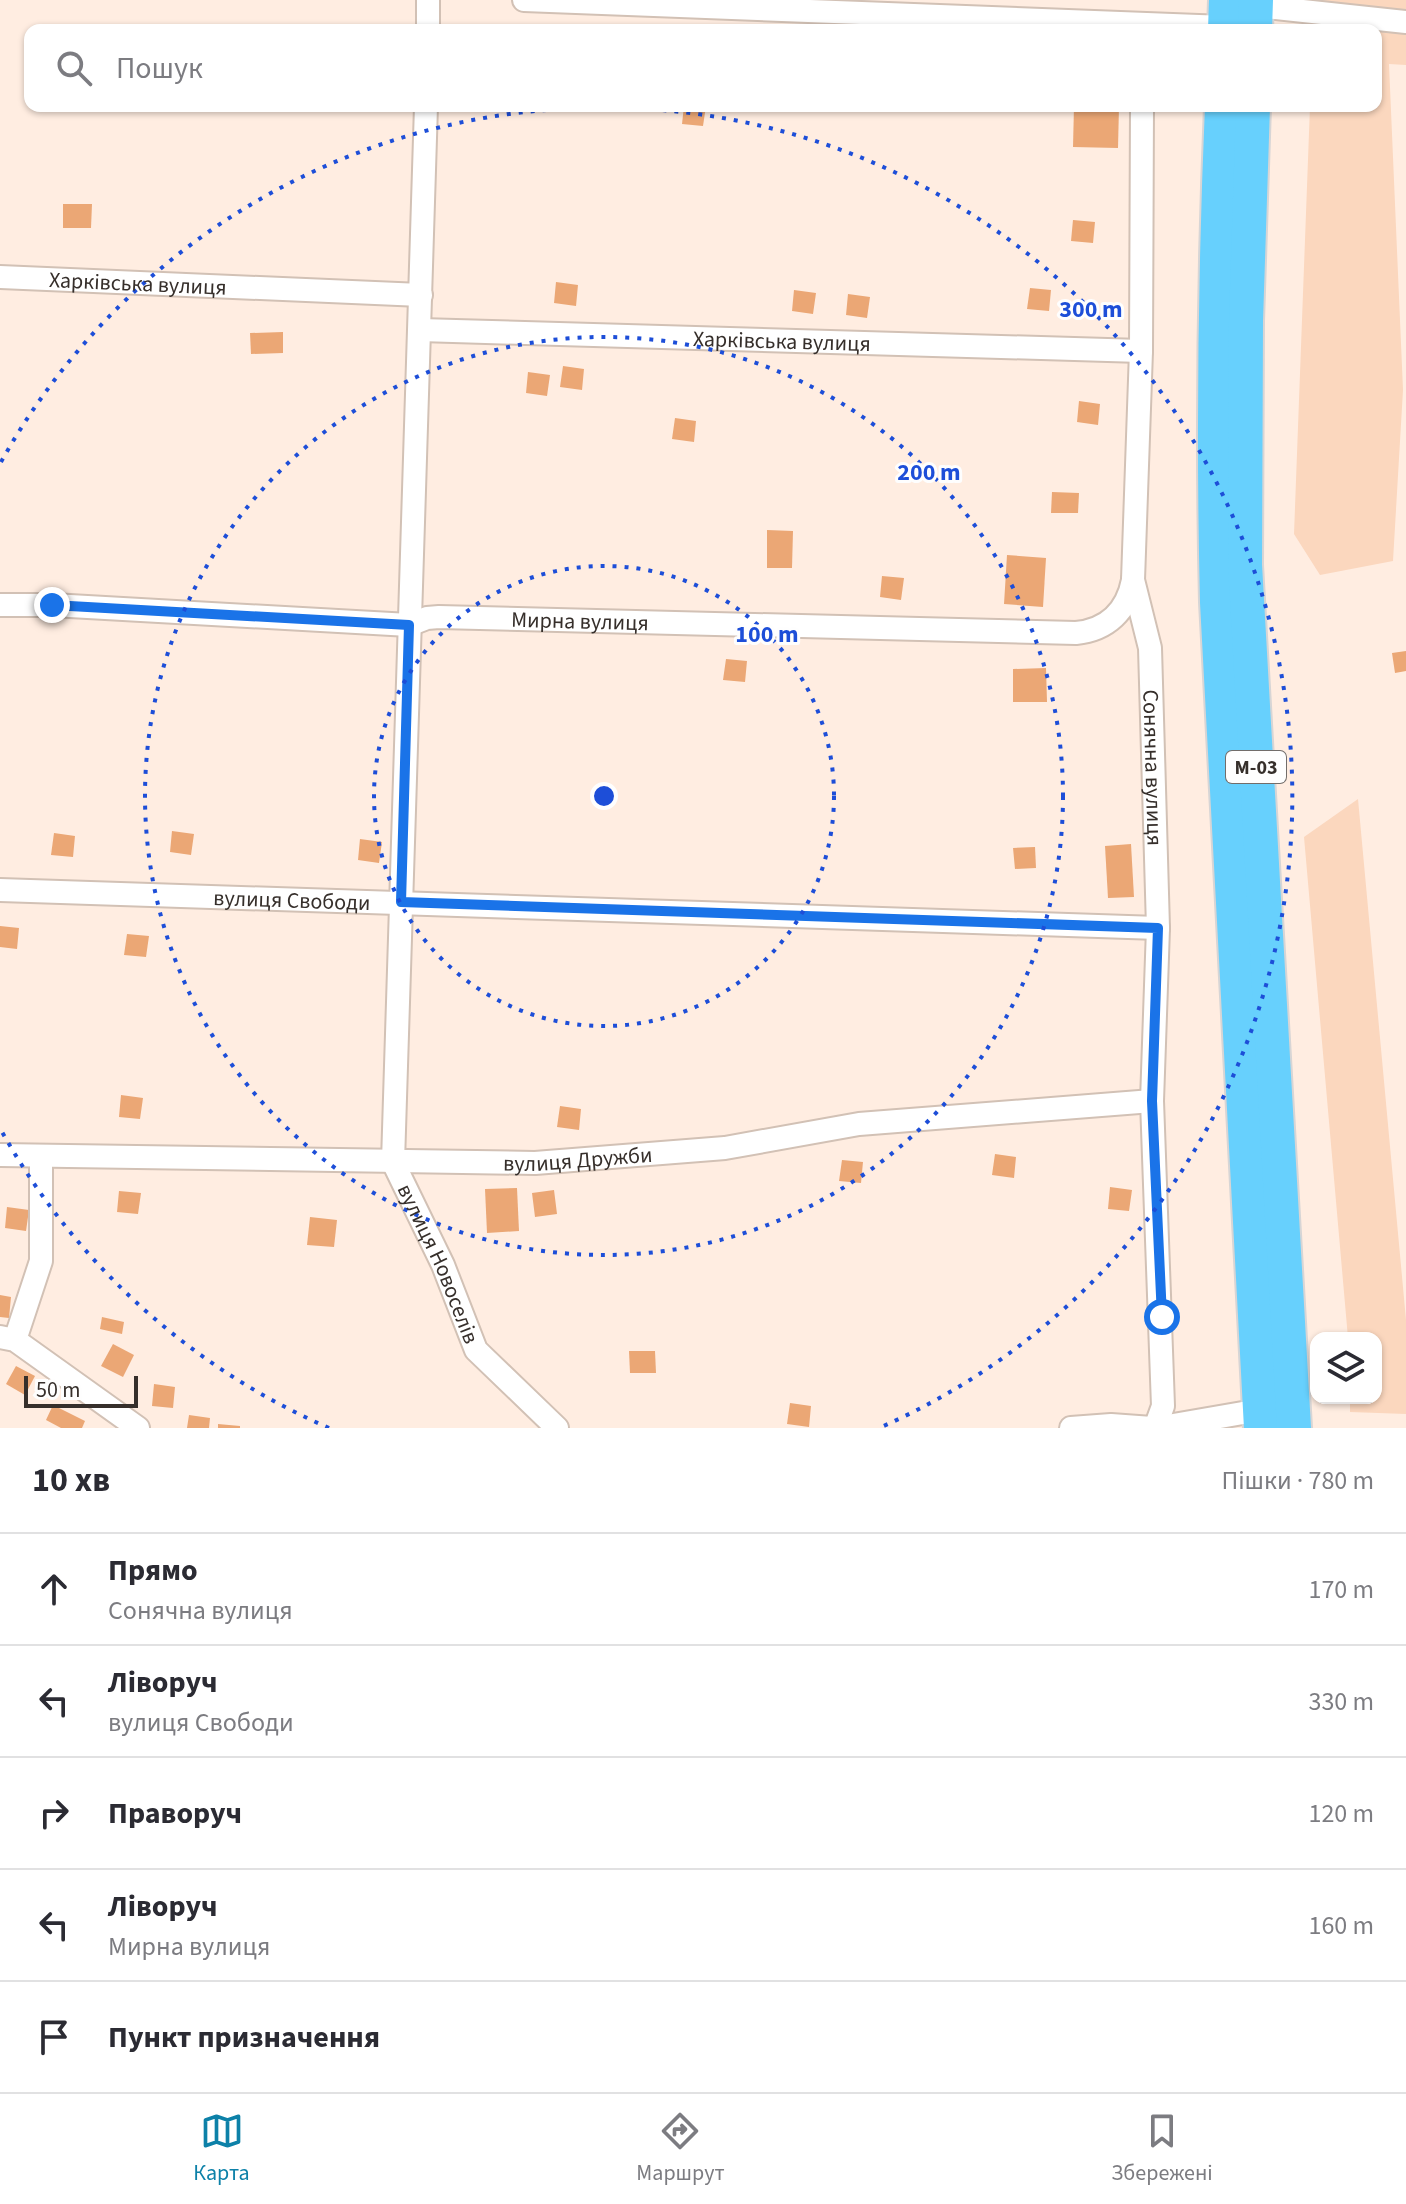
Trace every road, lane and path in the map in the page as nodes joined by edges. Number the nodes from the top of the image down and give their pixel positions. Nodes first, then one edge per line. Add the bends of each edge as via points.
1 (428, 0) edge
2 (524, 0) edge
3 (1240, 16) edge
4 (1406, 22) edge
5 (428, 24) edge
6 (1073, 24) edge
7 (1169, 24) edge
8 (426, 112) edge
9 (1142, 112) edge
10 (1222, 112) edge
11 (1253, 112) edge
12 (0, 277) edge
13 (421, 295) junction
14 (420, 330) junction
15 (1141, 351) junction
16 (1133, 580) junction
17 (0, 605) edge
18 (409, 625) junction
19 (0, 890) edge
20 (401, 902) junction
21 (1158, 928) junction
22 (1152, 1101) junction
23 (0, 1155) edge
24 (41, 1157) junction
25 (393, 1162) junction
26 (8, 1338) edge
27 (1260, 1419) edge
28 (138, 1428) edge
29 (557, 1428) edge
30 (1071, 1428) edge
31 (1154, 1428) edge
32 (1294, 1428) edge

1 - 5 street
2 - 6 street
3 - 4 street
3 - 7 street
8 - 13 street
9 - 15 street, Сонячна вулиця
10 - 27 highway, М-03 via 1214,326 1217,602
11 - 32 highway, М-03 via 1245,565
12 - 13 street, Харківська вулиця
13 - 14 street
14 - 15 street, Харківська вулиця
14 - 18 street
15 - 16 street, Сонячна вулиця
16 - 18 street, Мирна вулиця via 1114,617 1096,629 1076,633 439,617
16 - 21 street, Сонячна вулиця via 1150,648
17 - 18 street, Мирна вулиця
18 - 20 street
19 - 20 street, вулиця Свободи
20 - 21 street, вулиця Свободи
20 - 25 street
21 - 22 street, Сонячна вулиця
22 - 25 street, вулиця Дружби via 859,1124 725,1148 535,1163
22 - 31 street, Сонячна вулиця via 1163,1406
23 - 24 street, вулиця Дружби
24 - 25 street, вулиця Дружби
24 - 26 street via 41,1261
25 - 29 street, вулиця Новоселів via 443,1265 476,1350
26 - 28 street
27 - 31 street
30 - 31 street

